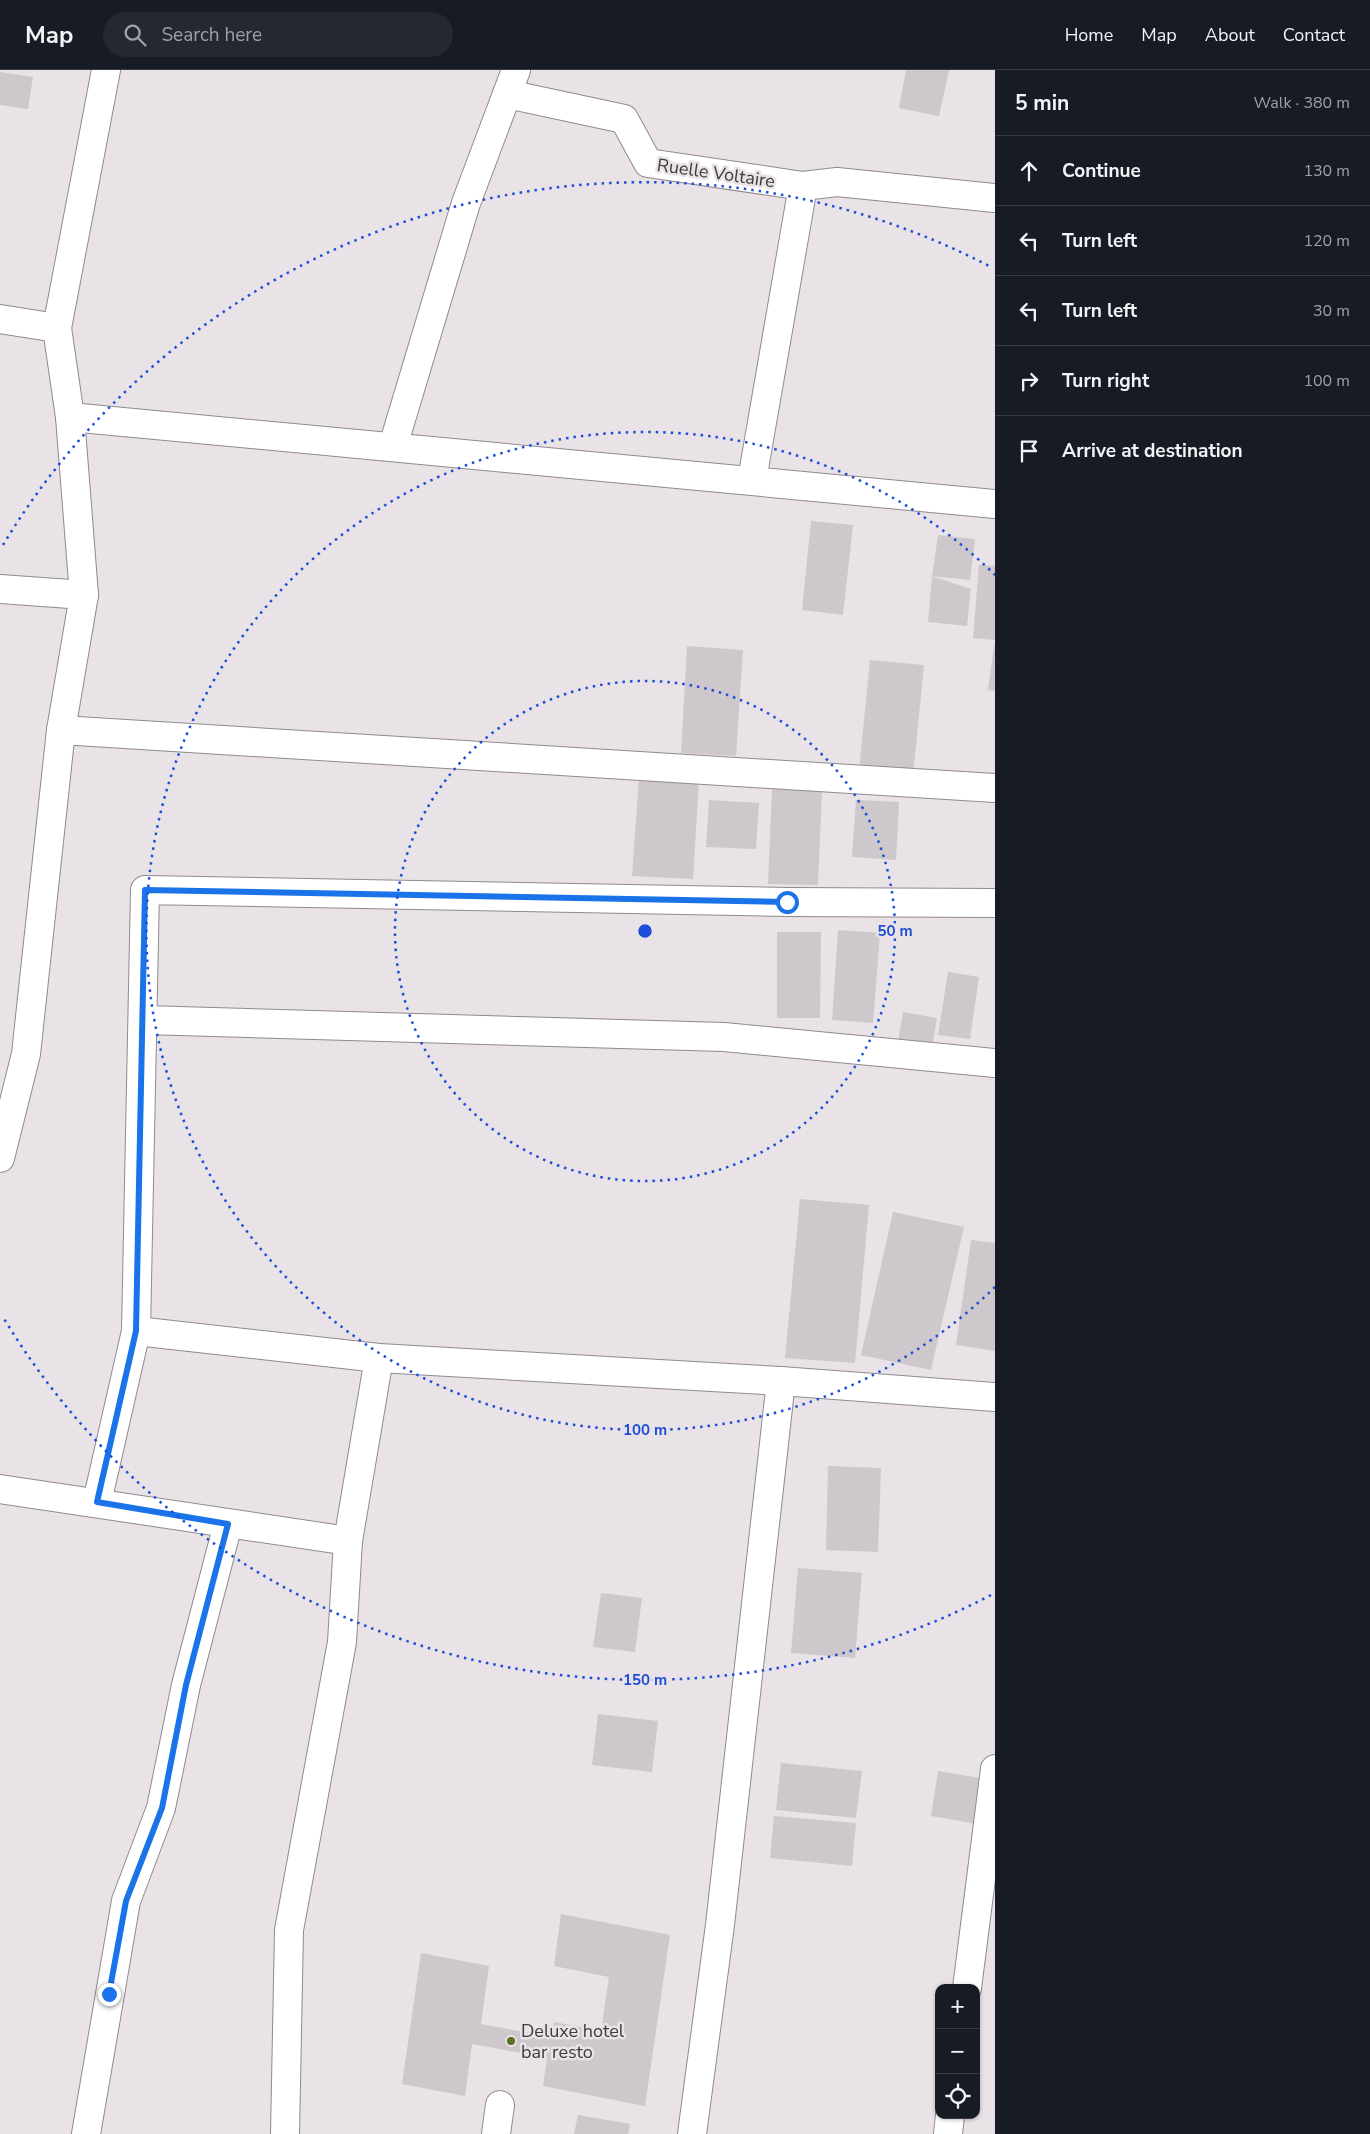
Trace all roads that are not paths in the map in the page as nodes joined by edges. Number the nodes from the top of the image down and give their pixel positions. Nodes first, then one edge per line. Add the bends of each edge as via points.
1 (106, 70) edge
2 (512, 82) edge
3 (803, 186) junction
4 (995, 198) edge
5 (0, 319) edge
6 (57, 328) junction
7 (70, 417) junction
8 (393, 446) junction
9 (752, 480) junction
10 (995, 504) edge
11 (0, 589) edge
12 (84, 595) junction
13 (61, 730) junction
14 (995, 788) edge
15 (995, 903) edge
16 (144, 1020) junction
17 (995, 1063) edge
18 (0, 1158) edge
19 (136, 1331) junction
20 (378, 1358) junction
21 (781, 1381) junction
22 (995, 1397) edge
23 (0, 1489) edge
24 (97, 1502) junction
25 (228, 1524) junction
26 (348, 1541) junction
27 (995, 1769) edge
28 (968, 1984) edge
29 (500, 2105) dead end
30 (950, 2119) edge
31 (86, 2134) edge
32 (285, 2134) edge
33 (496, 2134) edge
34 (692, 2134) edge
35 (948, 2134) edge

1 - 6 street
2 - 3 street, Ruelle Voltaire via 624,119 648,163
2 - 8 street via 466,203
3 - 4 street via 837,182
3 - 9 street
5 - 6 street
6 - 7 street
7 - 8 street
7 - 12 street
8 - 9 street
9 - 10 street
11 - 12 street
12 - 13 street
13 - 14 street
13 - 18 street via 26,1054
15 - 16 street via 145,890
16 - 17 street via 724,1037
16 - 19 street
19 - 20 street
19 - 24 street
20 - 21 street
20 - 26 street
21 - 22 street
21 - 34 street via 720,1925
23 - 24 street
24 - 25 street
25 - 26 street
25 - 31 street via 186,1685 162,1808 126,1901
26 - 32 street via 342,1642 289,1930
27 - 28 street
29 - 33 street
30 - 35 street

